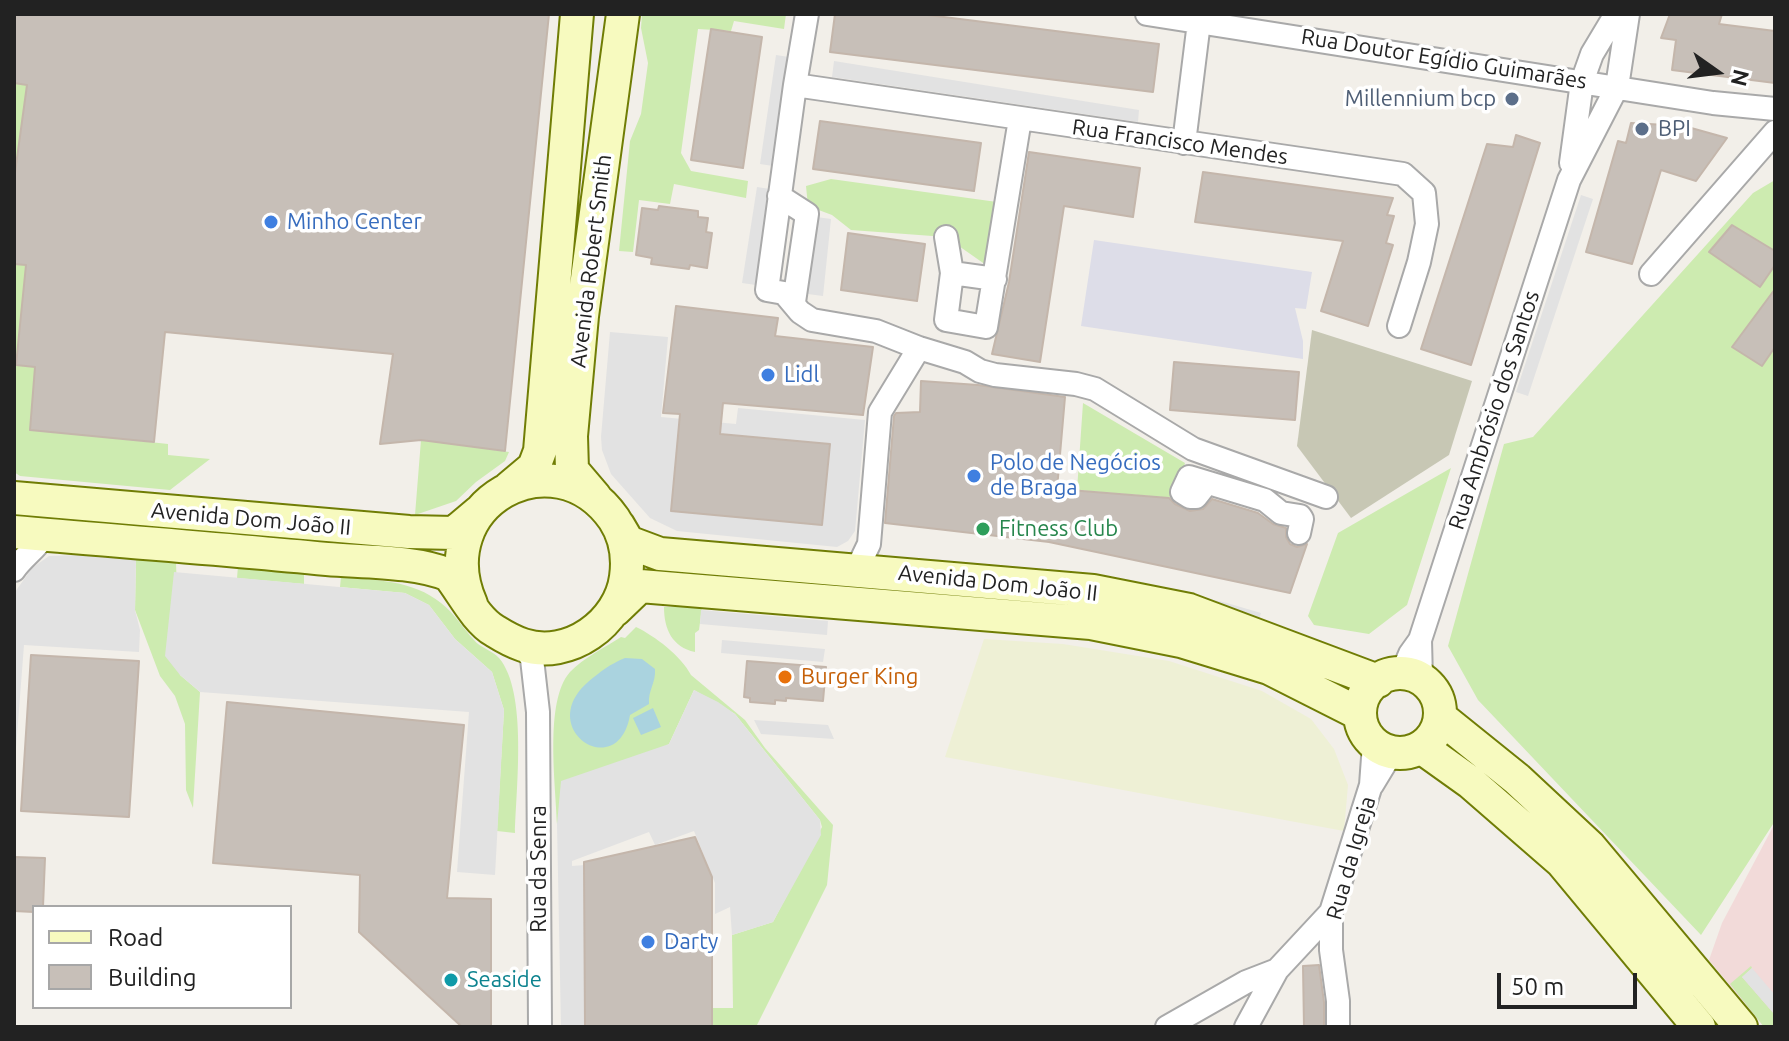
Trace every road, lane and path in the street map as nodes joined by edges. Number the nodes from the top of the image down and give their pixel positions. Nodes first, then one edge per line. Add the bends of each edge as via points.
1 (577, 14) edge
2 (623, 14) edge
3 (807, 14) edge
4 (1147, 14) edge
5 (1616, 14) edge
6 (1628, 14) edge
7 (1200, 17) edge
8 (1599, 84) junction
9 (795, 85) junction
10 (1775, 109) edge
11 (1020, 119) junction
12 (1775, 132) edge
13 (1184, 143) junction
14 (1569, 180) junction
15 (946, 237) dead end
16 (952, 273) junction
17 (1651, 274) dead end
18 (995, 279) junction
19 (1399, 326) dead end
20 (919, 348) junction
21 (1207, 483) dead end
22 (507, 490) junction
23 (1326, 497) dead end
24 (14, 498) edge
25 (481, 510) junction
26 (607, 512) junction
27 (29, 533) edge
28 (1299, 533) dead end
29 (868, 562) junction
30 (14, 570) edge
31 (471, 604) junction
32 (610, 615) junction
33 (586, 636) junction
34 (523, 645) junction
35 (1400, 678) junction
36 (538, 712) junction
37 (1360, 714) junction
38 (1440, 717) junction
39 (1396, 748) junction
40 (1331, 912) junction
41 (1277, 970) junction
42 (540, 1027) edge
43 (1167, 1027) edge
44 (1246, 1027) edge
45 (1338, 1027) edge
46 (1699, 1027) edge
47 (1741, 1027) edge

1 - 22 main road, Avenida Robert Smith via 540,451 534,467
2 - 26 main road, Avenida Robert Smith via 571,436 572,470
3 - 9 street
4 - 7 street, Rua Doutor Egídio Guimarães
5 - 8 street via 1592,54
6 - 8 street
7 - 8 street, Rua Doutor Egídio Guimarães
7 - 13 street
8 - 10 street, Rua Doutor Egídio Guimarães
8 - 14 street
8 - 14 street
9 - 11 street, Rua Francisco Mendes
9 - 20 street via 779,196 807,214 794,302 812,320 876,331
11 - 13 street, Rua Francisco Mendes
11 - 18 street
12 - 17 street
13 - 19 street, Rua Francisco Mendes via 1403,174 1424,193 1427,224
14 - 35 street, Rua Ambrósio dos Santos via 1420,640
15 - 16 street
16 - 18 street
16 - 18 street via 946,320 986,327
20 - 23 street via 995,375 1095,389 1193,449
20 - 29 street via 880,412
21 - 28 street via 1300,516
22 - 25 main road
22 - 26 main road via 551,481 582,490
24 - 25 main road, Avenida Dom João II via 434,533 454,533
25 - 31 main road via 461,556
26 - 29 main road, Avenida Dom João II via 628,542 660,554
26 - 32 main road via 623,538 627,566 625,586
27 - 30 street via 36,549
27 - 31 main road, Avenida Dom João II via 411,567 449,575
29 - 35 main road, Avenida Dom João II via 1093,591 1189,610
31 - 34 main road via 493,630
32 - 33 main road
32 - 37 main road, Avenida Dom João II via 640,586 1091,623 1181,641 1269,668
33 - 34 main road via 556,647
33 - 36 street, Rua da Senra via 550,655
34 - 36 street, Rua da Senra via 532,659
35 - 37 main road via 1364,697
35 - 38 main road via 1436,695
36 - 42 street, Rua da Senra
37 - 39 main road via 1363,728
38 - 39 main road via 1431,739
38 - 47 main road via 1590,847
39 - 40 street, Rua da Igreja via 1371,768 1371,785
39 - 46 main road via 1481,791 1562,862
40 - 41 street
40 - 45 street, Rua da Igreja
41 - 43 street
41 - 44 street

